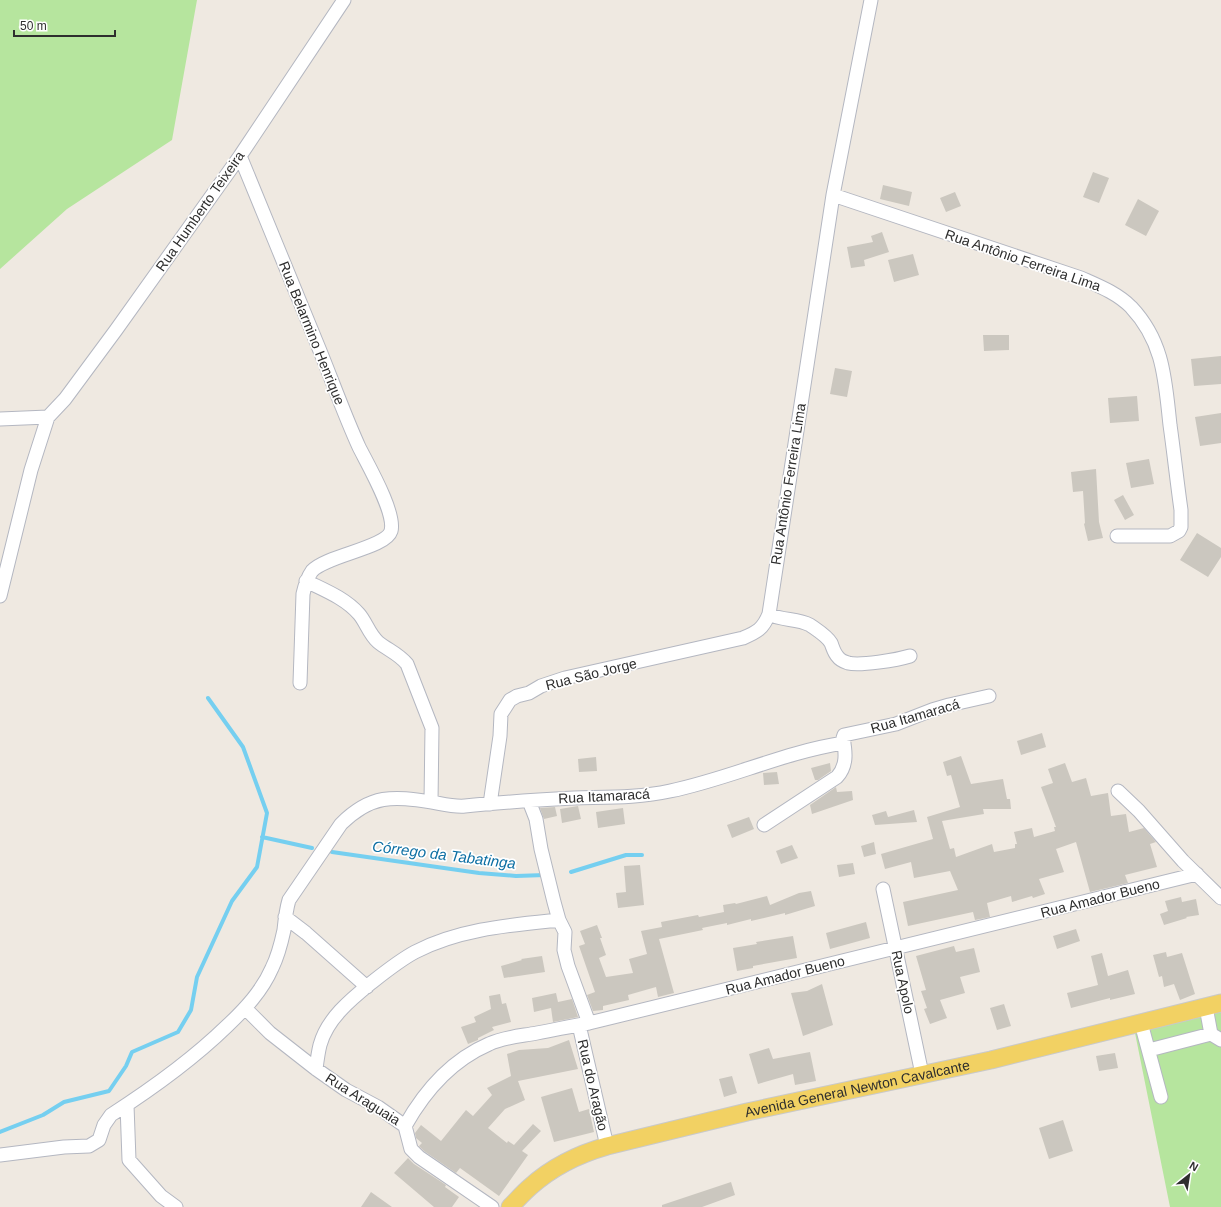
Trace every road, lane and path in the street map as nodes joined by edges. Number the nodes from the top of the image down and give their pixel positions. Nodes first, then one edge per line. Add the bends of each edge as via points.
1 (344, 0) edge
2 (871, 0) edge
3 (240, 156) junction
4 (833, 195) junction
5 (48, 417) junction
6 (0, 419) edge
7 (1117, 536) dead end
8 (306, 580) junction
9 (0, 596) edge
10 (769, 614) junction
11 (910, 656) dead end
12 (300, 683) dead end
13 (989, 696) dead end
14 (844, 741) junction
15 (1118, 791) dead end
16 (529, 801) junction
17 (431, 802) junction
18 (490, 804) junction
19 (764, 825) dead end
20 (1197, 874) junction
21 (883, 889) dead end
22 (1221, 898) edge
23 (285, 917) junction
24 (559, 920) junction
25 (896, 948) junction
26 (367, 987) junction
27 (1214, 1005) edge
28 (245, 1008) junction
29 (1141, 1023) junction
30 (584, 1024) junction
31 (1216, 1037) edge
32 (1149, 1050) junction
33 (316, 1069) junction
34 (922, 1074) junction
35 (1161, 1097) dead end
36 (127, 1105) junction
37 (404, 1126) junction
38 (607, 1146) junction
39 (0, 1155) edge
40 (176, 1207) edge
41 (492, 1207) edge
42 (510, 1207) edge

1 - 3 street, Rua Humberto Teixeira
2 - 4 street, Rua Antônio Ferreira Lima
3 - 5 street, Rua Humberto Teixeira via 116,330 65,399
3 - 8 street, Rua Belarmino Henrique via 357,441 389,509 392,524 388,536 375,544 318,566
4 - 7 street, Rua Antônio Ferreira Lima via 1081,278 1109,290 1130,306 1144,323 1156,345 1164,374 1181,527 1170,536
4 - 10 street, Rua Antônio Ferreira Lima
5 - 6 street
5 - 9 street, Rua Humberto Teixeira via 31,470
8 - 12 street
8 - 17 street via 338,597 358,612 377,641 407,664 432,728
10 - 11 street via 777,618 797,620 810,626 827,638 836,655 846,663
10 - 18 street, Rua São Jorge via 758,631 743,638 565,678 510,700 501,714
13 - 14 street, Rua Itamaracá via 948,705 896,724 847,734 844,735
14 - 16 street, Rua Itamaracá via 670,791 636,797
14 - 19 street via 845,763 837,777
15 - 20 street
16 - 18 street, Rua Itamaracá
16 - 24 street via 536,819
17 - 18 street, Rua Itamaracá via 457,807
17 - 23 street, Rua Itamaracá via 396,798 376,800 350,814 336,830 296,889
20 - 22 street
20 - 25 street, Rua Amador Bueno
21 - 25 street, Rua Apolo
23 - 26 street
23 - 28 street, Rua Itamaracá via 279,952 272,970
24 - 26 street via 505,926 438,942 414,952
24 - 30 street via 565,932 564,950
25 - 30 street, Rua Amador Bueno
25 - 34 street, Rua Apolo
26 - 33 street via 348,1002 329,1025 320,1045
27 - 29 main road, Avenida General Newton Cavalcante
27 - 31 street
28 - 33 street, Rua Araguaia via 270,1033
28 - 36 street, Rua Itamaracá via 176,1071
29 - 32 street
29 - 34 main road, Avenida General Newton Cavalcante via 991,1060
30 - 37 street, Rua Amador Bueno via 497,1041 471,1053 436,1082
30 - 38 street, Rua do Aragão
31 - 32 street
32 - 35 street
33 - 37 street, Rua Araguaia
34 - 38 main road, Avenida General Newton Cavalcante
36 - 39 street, Rua Itamaracá via 111,1115 98,1140 89,1146
36 - 40 street via 129,1160 161,1196
37 - 41 street, Rua Araguaia via 411,1149 419,1157
38 - 42 main road, Avenida General Newton Cavalcante via 564,1163 530,1186

